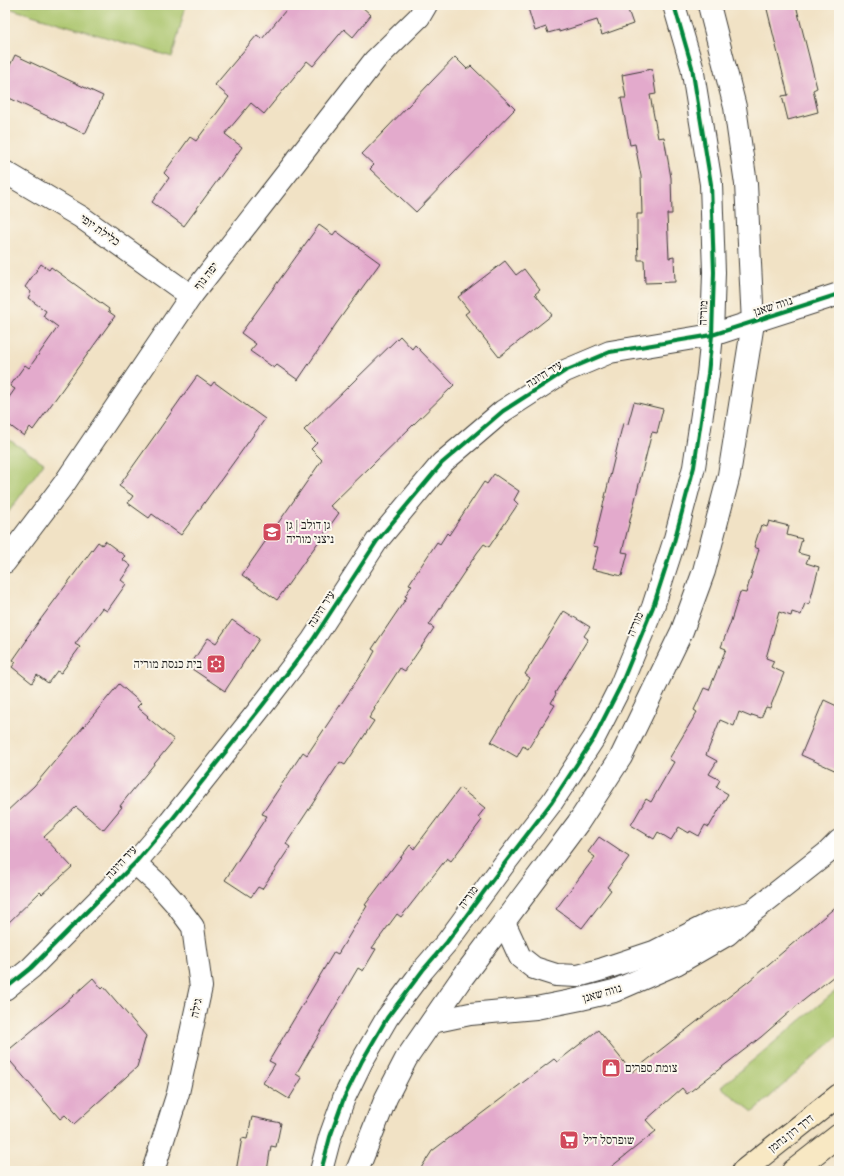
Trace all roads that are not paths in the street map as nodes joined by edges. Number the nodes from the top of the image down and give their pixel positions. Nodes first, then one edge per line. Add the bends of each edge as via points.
1 (426, 5) edge
2 (674, 5) edge
3 (709, 5) edge
4 (5, 172) edge
5 (839, 294) edge
6 (191, 296) junction
7 (753, 323) junction
8 (712, 335) junction
9 (5, 562) edge
10 (839, 841) edge
11 (135, 863) junction
12 (752, 912) junction
13 (504, 922) junction
14 (5, 989) edge
15 (432, 1022) junction
16 (839, 1095) edge
17 (839, 1135) edge
18 (153, 1171) edge
19 (321, 1171) edge
20 (357, 1171) edge
21 (743, 1171) edge
22 (793, 1171) edge

1 - 6 street, יפה נוף via 419,17 375,60
2 - 8 street, מוריה via 692,67 711,184 714,272
3 - 7 street via 735,106 744,168
4 - 6 street, כלילת יופי via 81,216
5 - 7 street, נווה שאנן
6 - 9 street, יפה נוף via 64,484
7 - 8 street, נווה שאנן
7 - 13 street via 729,474 704,571 682,631 621,757 578,823
8 - 11 street, עיר היונה via 610,352 566,371 503,412 442,463 377,541 312,641
8 - 19 street, מוריה via 694,467 653,607 620,687 594,738 552,802 387,1018 344,1098
10 - 12 street, נווה שאנן
11 - 14 street, עיר היונה via 32,968
11 - 18 street, גילה via 159,885 193,927 201,987 178,1092
12 - 13 street, נווה שאנן via 711,923 654,952 578,976 556,975 534,968 520,957
12 - 15 street, נווה שאנן via 728,934 689,957 614,991 536,1008 470,1014
13 - 15 street
15 - 20 street via 406,1059 386,1098
16 - 21 main road, דרך רון נחמן
17 - 22 main road

